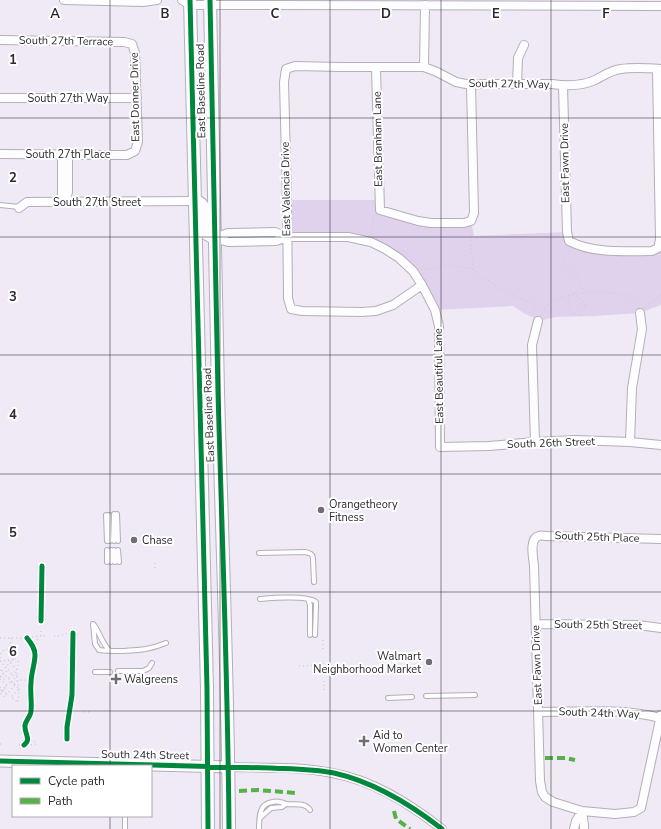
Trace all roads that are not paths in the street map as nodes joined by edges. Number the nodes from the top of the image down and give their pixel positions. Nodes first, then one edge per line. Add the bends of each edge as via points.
1 (64, 0) edge
2 (156, 0) edge
3 (187, 2) edge
4 (210, 2) edge
5 (359, 2) edge
6 (598, 3) edge
7 (425, 5) junction
8 (661, 6) edge
9 (0, 40) edge
10 (132, 44) joint
11 (524, 45) dead end
12 (424, 67) junction
13 (376, 68) junction
14 (286, 69) joint
15 (659, 69) edge
16 (518, 84) junction
17 (471, 85) junction
18 (564, 86) junction
19 (0, 98) edge
20 (137, 98) junction
21 (134, 151) joint
22 (0, 154) edge
23 (65, 154) junction
24 (213, 182) junction
25 (195, 201) junction
26 (65, 202) junction
27 (0, 205) edge
28 (19, 208) joint
29 (287, 237) junction
30 (214, 238) junction
31 (196, 261) junction
32 (422, 285) junction
33 (640, 313) road end
34 (538, 321) road end
35 (200, 393) junction
36 (218, 393) junction
37 (535, 442) junction
38 (630, 442) junction
39 (661, 444) edge
40 (440, 447) joint
41 (534, 539) joint
42 (661, 539) edge
43 (112, 541) joint
44 (223, 543) junction
45 (203, 544) junction
46 (259, 552) dead end
47 (113, 562) joint
48 (314, 582) dead end
49 (260, 599) dead end
50 (536, 624) junction
51 (661, 628) edge
52 (312, 635) dead end
53 (166, 643) dead end
54 (111, 651) junction
55 (152, 663) dead end
56 (118, 671) dead end
57 (95, 672) dead end
58 (110, 672) dead end
59 (475, 695) dead end
60 (426, 696) dead end
61 (412, 697) dead end
62 (388, 698) dead end
63 (538, 712) junction
64 (661, 716) edge
65 (0, 761) edge
66 (208, 766) junction
67 (229, 767) junction
68 (310, 810) dead end
69 (582, 811) junction
70 (125, 817) edge
71 (125, 829) edge
72 (208, 829) edge
73 (229, 829) edge
74 (260, 829) edge
75 (442, 829) edge
76 (574, 829) edge
77 (584, 829) edge

1 - 2 street
3 - 4 street
3 - 25 main road, East Baseline Road
4 - 5 street
4 - 24 main road, East Baseline Road
5 - 7 street
6 - 7 street
6 - 8 street
7 - 12 street
9 - 10 street, South 27th Terrace
10 - 20 street, East Donner Drive via 136,53
11 - 16 street via 518,58
12 - 13 street, South 27th Way
12 - 17 street, South 27th Way via 456,82
13 - 14 street, South 27th Way via 295,66
13 - 17 street, East Branham Lane via 380,210 418,221 471,221 474,213
14 - 29 street, East Valencia Drive via 284,82
15 - 18 street, South 27th Way via 620,69 585,84
15 - 18 street, East Fawn Drive via 660,240 658,248 652,251 607,252 572,242 567,232
16 - 17 street, South 27th Way
16 - 18 street, South 27th Way
19 - 20 street, South 27th Way
20 - 21 street, East Donner Drive via 138,142
21 - 23 street, South 27th Place via 127,155
22 - 23 street, South 27th Place
23 - 26 street via 62,194
24 - 25 main road via 207,192
24 - 30 main road, East Baseline Road
25 - 26 street, South 27th Street
25 - 30 main road via 203,205 207,234
25 - 31 main road, East Baseline Road
26 - 28 street, South 27th Street via 27,202
27 - 28 lane, South 27th Street
29 - 30 street via 267,232 228,233
29 - 32 street via 348,237 371,242 399,258 413,271
29 - 32 street, East Valencia Drive via 288,298 291,309 376,311 393,305
30 - 31 main road via 204,247
30 - 36 main road, East Baseline Road
31 - 35 main road, East Baseline Road
32 - 40 street, East Beautiful Lane via 435,310 439,326
33 - 38 street via 642,329 632,388
34 - 37 street via 532,345
35 - 36 main road
35 - 45 main road, East Baseline Road
36 - 44 main road, East Baseline Road
37 - 38 street, South 26th Street
37 - 40 street, South 26th Street
38 - 39 street, South 26th Street
41 - 42 street, South 25th Place via 546,536
41 - 50 street, East Fawn Drive via 532,547
43 - 43 lane via 112,515
44 - 45 main road
44 - 67 main road, East Baseline Road
45 - 66 main road, East Baseline Road
46 - 48 lane via 311,554
47 - 47 lane via 113,550
49 - 52 lane via 313,599 316,607
50 - 51 street, South 25th Street via 638,625
50 - 63 street, East Fawn Drive
53 - 54 lane via 143,650
54 - 54 lane via 97,648 93,624 104,644
55 - 56 lane via 143,671
57 - 58 lane
59 - 60 lane
61 - 62 lane
63 - 64 street, South 24th Way via 617,711
63 - 69 street, East Fawn Drive via 542,792 553,802
64 - 69 street via 641,808 634,812 615,814
65 - 66 main road, South 24th Street
66 - 67 main road, South 24th Street
66 - 72 main road, East Baseline Road
67 - 73 main road, East Baseline Road
67 - 75 street, South 24th Street via 307,770 354,778 401,800
68 - 74 lane via 304,805 268,803 261,811
69 - 76 street
69 - 77 street
70 - 71 lane

